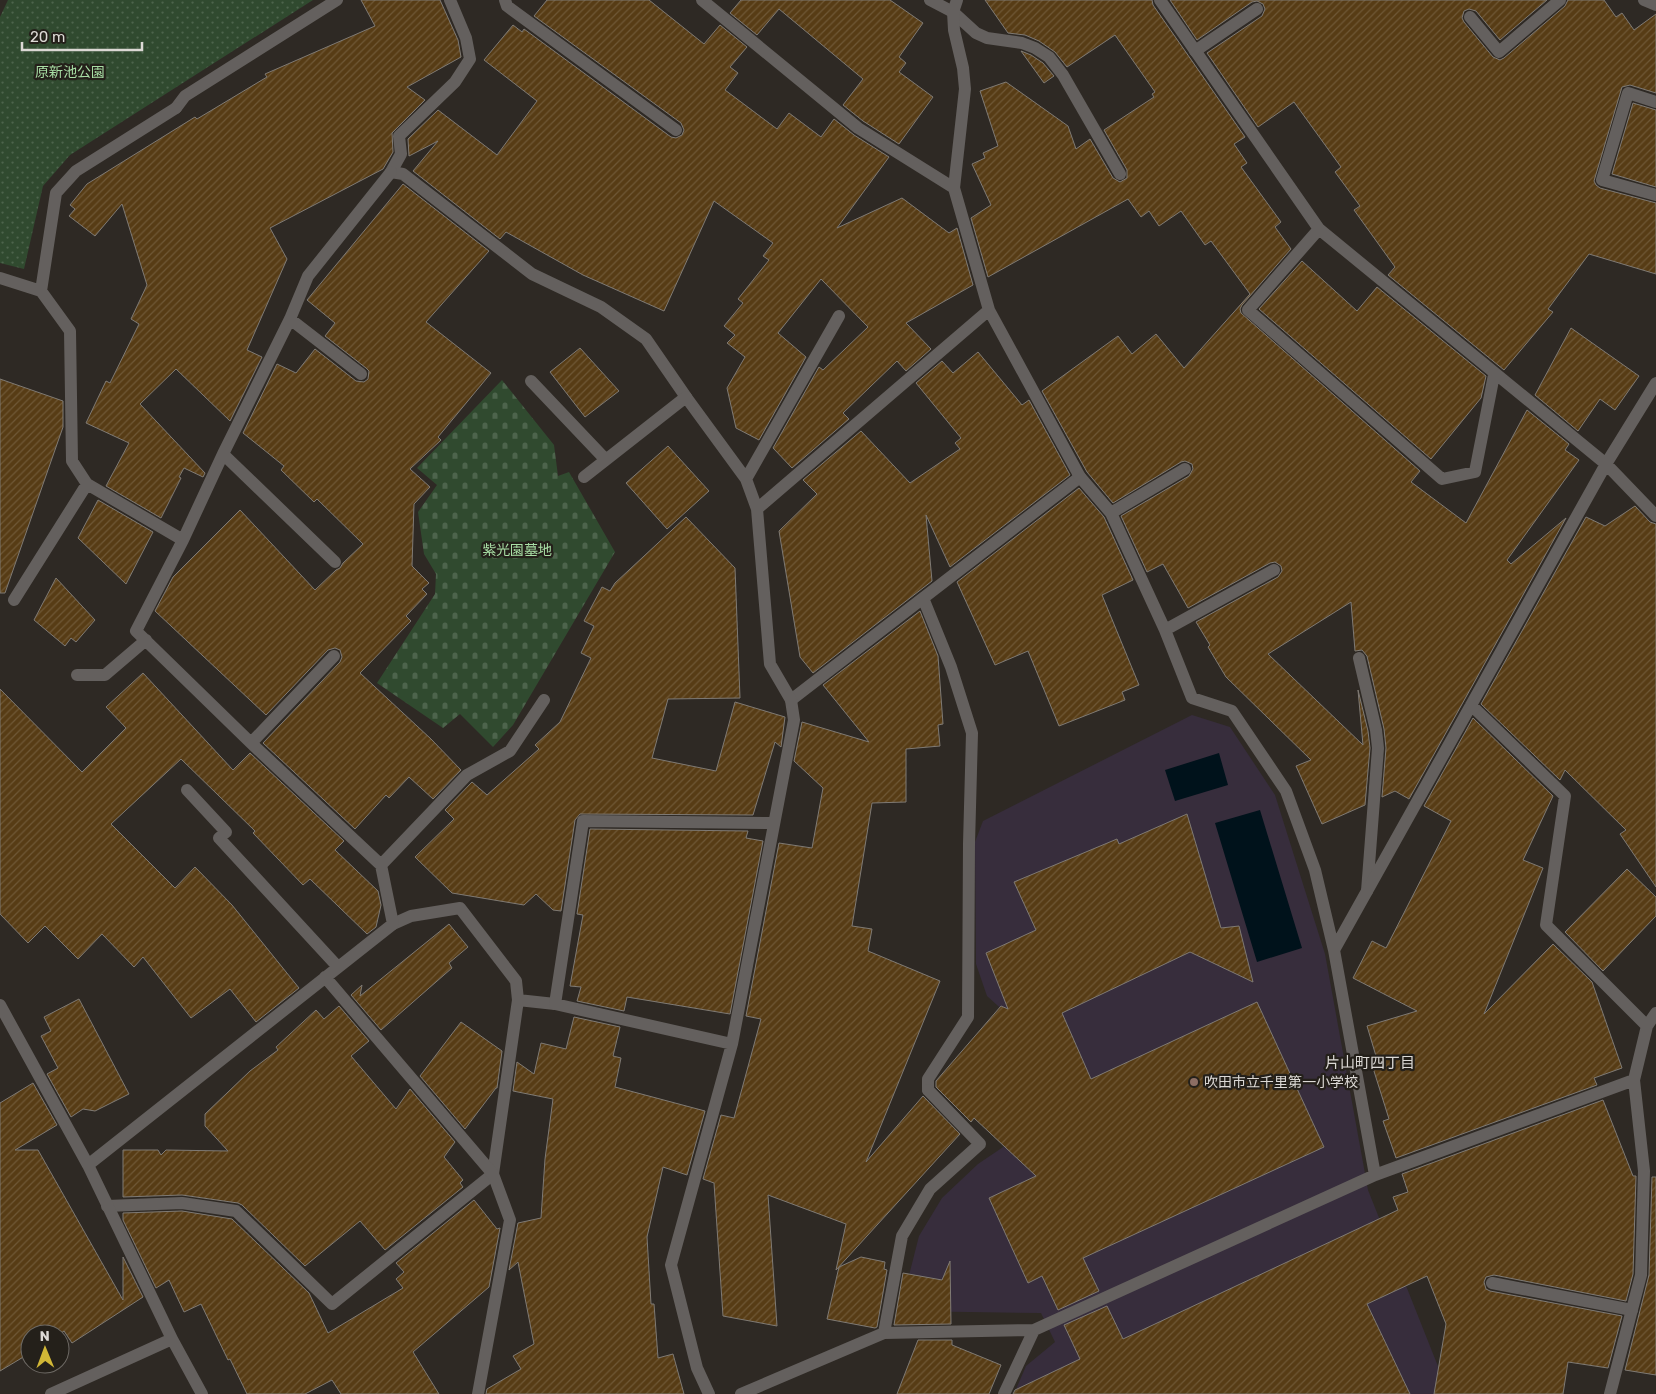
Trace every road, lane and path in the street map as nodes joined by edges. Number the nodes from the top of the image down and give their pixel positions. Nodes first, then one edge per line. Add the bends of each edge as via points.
1 (337, 0) edge
2 (450, 0) edge
3 (505, 0) edge
4 (702, 0) edge
5 (930, 0) edge
6 (1160, 0) edge
7 (1560, 0) edge
8 (1644, 0) edge
9 (1656, 5) edge
10 (955, 6) edge
11 (1257, 9) dead end
12 (1470, 17) dead end
13 (1195, 51) junction
14 (1656, 102) edge
15 (676, 130) dead end
16 (391, 172) junction
17 (1120, 174) dead end
18 (954, 188) junction
19 (1656, 195) edge
20 (1318, 229) junction
21 (0, 278) edge
22 (41, 291) junction
23 (989, 310) junction
24 (839, 316) dead end
25 (290, 319) junction
26 (361, 374) dead end
27 (1494, 374) junction
28 (531, 381) dead end
29 (1656, 383) edge
30 (686, 397) junction
31 (223, 454) junction
32 (606, 460) junction
33 (1606, 464) junction
34 (1185, 469) dead end
35 (584, 477) dead end
36 (1080, 477) junction
37 (746, 478) junction
38 (87, 484) junction
39 (757, 509) junction
40 (1110, 513) junction
41 (1656, 516) edge
42 (183, 540) junction
43 (335, 562) dead end
44 (1274, 570) dead end
45 (923, 598) junction
46 (14, 600) dead end
47 (1165, 630) junction
48 (146, 640) junction
49 (334, 656) dead end
50 (1359, 658) dead end
51 (77, 675) dead end
52 (544, 700) dead end
53 (791, 700) junction
54 (1471, 704) junction
55 (251, 742) junction
56 (187, 790) dead end
57 (773, 823) junction
58 (381, 865) junction
59 (1367, 891) junction
60 (393, 924) junction
61 (1334, 950) junction
62 (338, 967) junction
63 (325, 977) junction
64 (518, 1000) junction
65 (555, 1004) junction
66 (0, 1005) edge
67 (1656, 1013) edge
68 (1648, 1026) junction
69 (732, 1044) junction
70 (1634, 1080) junction
71 (88, 1165) junction
72 (493, 1174) junction
73 (1375, 1175) junction
74 (107, 1206) junction
75 (1492, 1283) dead end
76 (1632, 1310) junction
77 (1034, 1330) junction
78 (884, 1333) junction
79 (172, 1339) junction
80 (51, 1394) edge
81 (202, 1394) edge
82 (478, 1394) edge
83 (709, 1394) edge
84 (741, 1394) edge
85 (1004, 1394) edge
86 (1610, 1394) edge

1 - 22 street via 185,96 176,108 76,171 56,193
2 - 16 street via 466,38 470,59 455,82 399,136 401,154
3 - 15 street via 507,6
4 - 18 street via 858,128
5 - 10 street
6 - 13 street
7 - 12 street via 1499,52
8 - 9 street
10 - 17 street via 976,33 987,38 1022,43 1049,57 1063,75
10 - 18 street via 954,30 965,89
11 - 13 street
13 - 20 street
14 - 19 street via 1628,93 1602,180
16 - 25 street via 308,276
16 - 30 street via 404,174 532,274 601,306 646,338
18 - 23 street
20 - 27 street
20 - 27 street via 1248,310 1442,479 1475,472
21 - 22 street
22 - 38 street via 70,331 72,461
23 - 36 street
23 - 39 street
24 - 37 street
25 - 26 street
25 - 31 street
27 - 33 street
28 - 32 street
29 - 33 street
30 - 32 street
30 - 37 street
31 - 42 street
31 - 43 street
32 - 35 street
33 - 41 street
33 - 54 street
34 - 40 street
36 - 40 street
36 - 45 street
37 - 39 street
38 - 42 street
38 - 46 street
39 - 53 street via 770,664
40 - 47 street
42 - 48 street via 136,631
44 - 47 street
45 - 53 street
45 - 78 street via 972,733 968,1017 928,1079 928,1090 980,1144 930,1189 902,1236
47 - 61 street via 1192,698 1232,711 1286,791 1315,870
48 - 51 street via 105,675
48 - 55 street
49 - 55 street
50 - 59 street via 1378,748
52 - 58 street via 510,751 467,775
53 - 57 street via 794,720
54 - 59 street
54 - 68 street via 1565,796 1546,925
55 - 58 street
56 - 62 street via 226,832 219,838
57 - 65 street via 583,821
57 - 69 street
58 - 60 street
59 - 61 street
60 - 62 street
60 - 64 street via 411,916 460,908 516,981
61 - 73 street
62 - 63 street
63 - 71 street
63 - 72 street
64 - 65 street
64 - 72 street
65 - 69 street
66 - 71 street
67 - 68 street
68 - 70 street
69 - 83 street via 671,1265 697,1368
70 - 73 street
70 - 76 street via 1644,1171 1641,1274
71 - 74 street
72 - 74 street via 332,1304 236,1211 182,1203
72 - 82 street via 510,1220
73 - 77 street
74 - 79 street
75 - 76 street
76 - 86 street
77 - 78 street
77 - 85 street
78 - 84 street
79 - 80 street
79 - 81 street

